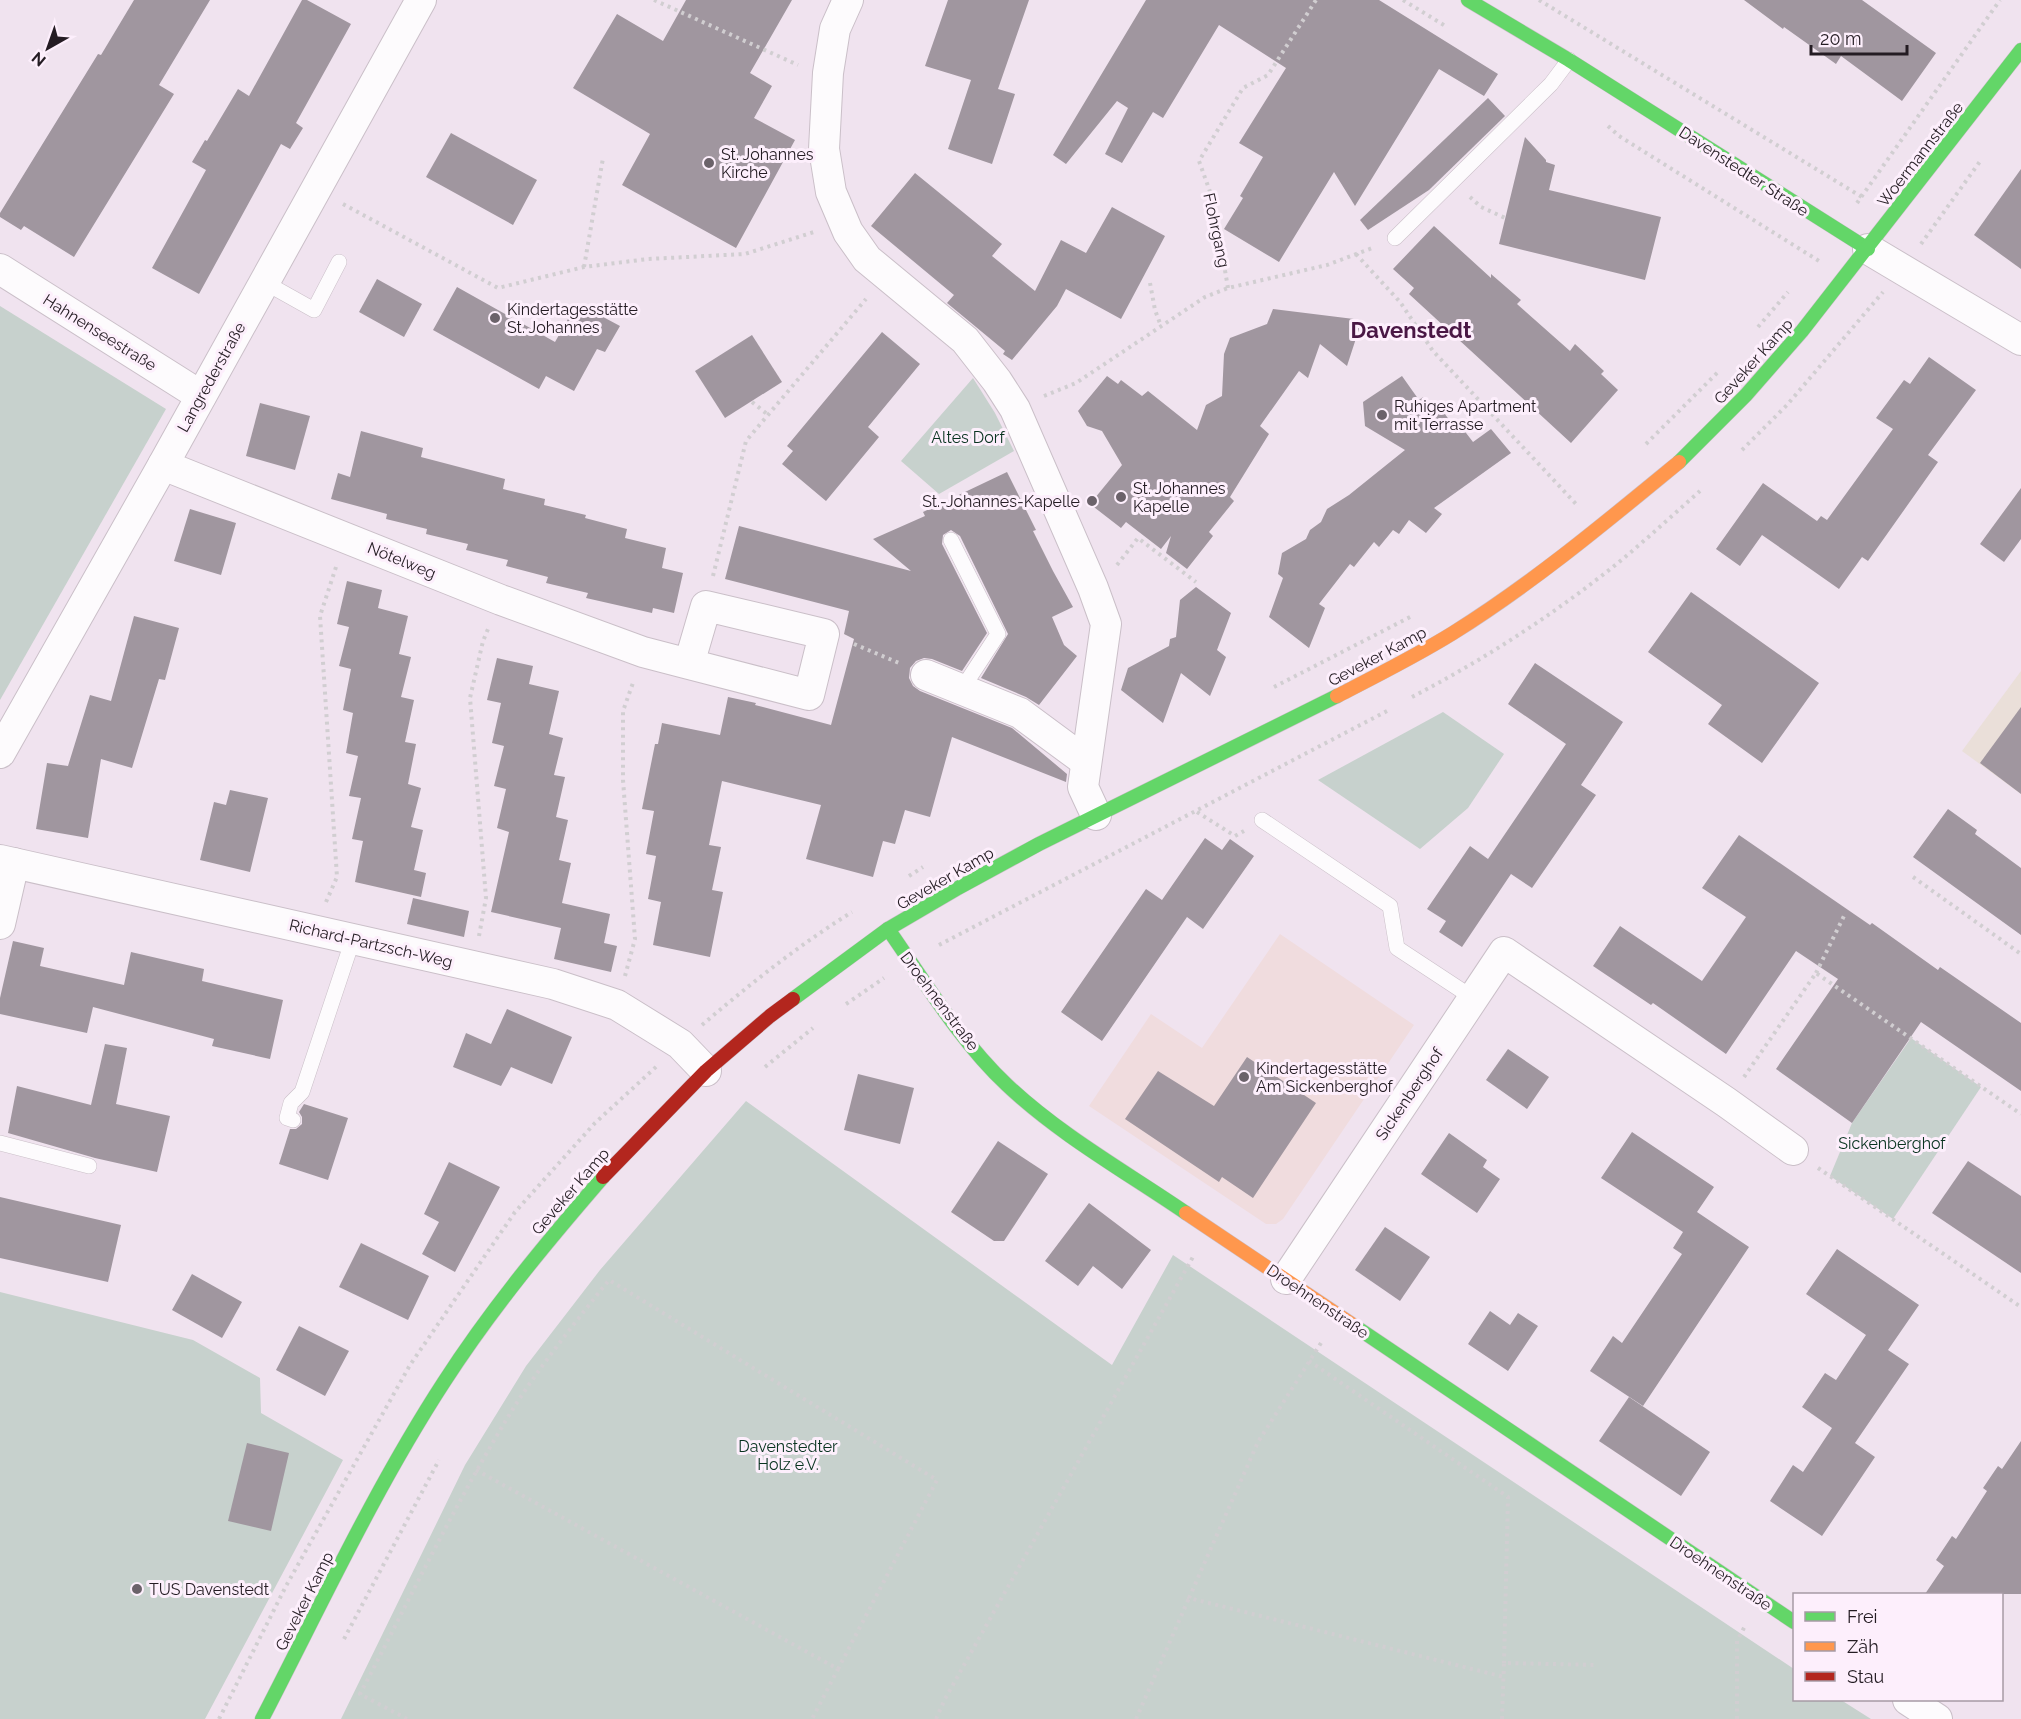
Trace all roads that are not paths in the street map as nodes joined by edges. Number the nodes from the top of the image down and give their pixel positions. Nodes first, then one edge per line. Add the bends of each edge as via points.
1 (849, 0) edge
2 (1468, 0) edge
3 (416, 2) edge
4 (2021, 50) edge
5 (1569, 60) junction
6 (1395, 238) road end
7 (1868, 249) junction
8 (339, 262) dead end
9 (0, 269) edge
10 (1845, 277) joint
11 (264, 282) junction
12 (2021, 340) edge
13 (201, 396) junction
14 (164, 465) junction
15 (951, 540) dead end
16 (689, 664) junction
17 (926, 675) road end
18 (962, 689) junction
19 (0, 753) edge
20 (1085, 761) junction
21 (1096, 815) junction
22 (1262, 820) road end
23 (7, 861) edge
24 (0, 924) edge
25 (888, 929) junction
26 (353, 939) junction
27 (1473, 998) junction
28 (706, 1071) junction
29 (293, 1120) dead end
30 (0, 1143) edge
31 (1793, 1150) road end
32 (89, 1166) dead end
33 (1286, 1279) junction
34 (1793, 1621) edge
35 (1910, 1701) edge
36 (262, 1719) edge
37 (1937, 1719) edge

1 - 20 street via 835,29 828,73 824,149 831,192 848,232 867,259 965,340 1015,409 1106,624
2 - 5 street, Davenstedter Straße
3 - 11 street, Langrederstraße
4 - 7 street, Woermannstraße
5 - 6 lane via 1551,84
5 - 7 street, Davenstedter Straße
7 - 10 street, Woermannstraße
7 - 12 street, Davenstedter Straße
8 - 11 lane via 314,310
9 - 13 street, Hahnenseestraße
10 - 21 street, Geveker Kamp via 1753,387 1685,458 1523,586 1385,672
11 - 13 street, Langrederstraße
13 - 14 street, Langrederstraße
14 - 16 street, Nötelweg via 501,600 643,652
14 - 19 street, Langrederstraße
15 - 18 lane via 998,634
16 - 16 street, Nötelweg via 706,606 825,634 809,695
17 - 18 street
18 - 20 street via 1020,713
20 - 21 street via 1083,787
21 - 25 street, Geveker Kamp
22 - 27 lane via 1390,906 1397,948
23 - 24 street, Richard-Partzsch-Weg
23 - 26 street, Richard-Partzsch-Weg
25 - 28 street, Geveker Kamp via 770,1016
25 - 33 street, Droehnenstraße via 966,1040 1007,1085 1063,1130
26 - 28 street, Richard-Partzsch-Weg via 553,984 617,1005 680,1044
26 - 29 lane via 302,1092 291,1103 287,1118
27 - 31 street, Sickenberghof via 1504,952
27 - 33 street, Sickenberghof
28 - 36 street, Geveker Kamp via 607,1173 551,1238 497,1304 442,1383 387,1478
30 - 32 lane
33 - 34 street, Droehnenstraße
35 - 37 street

